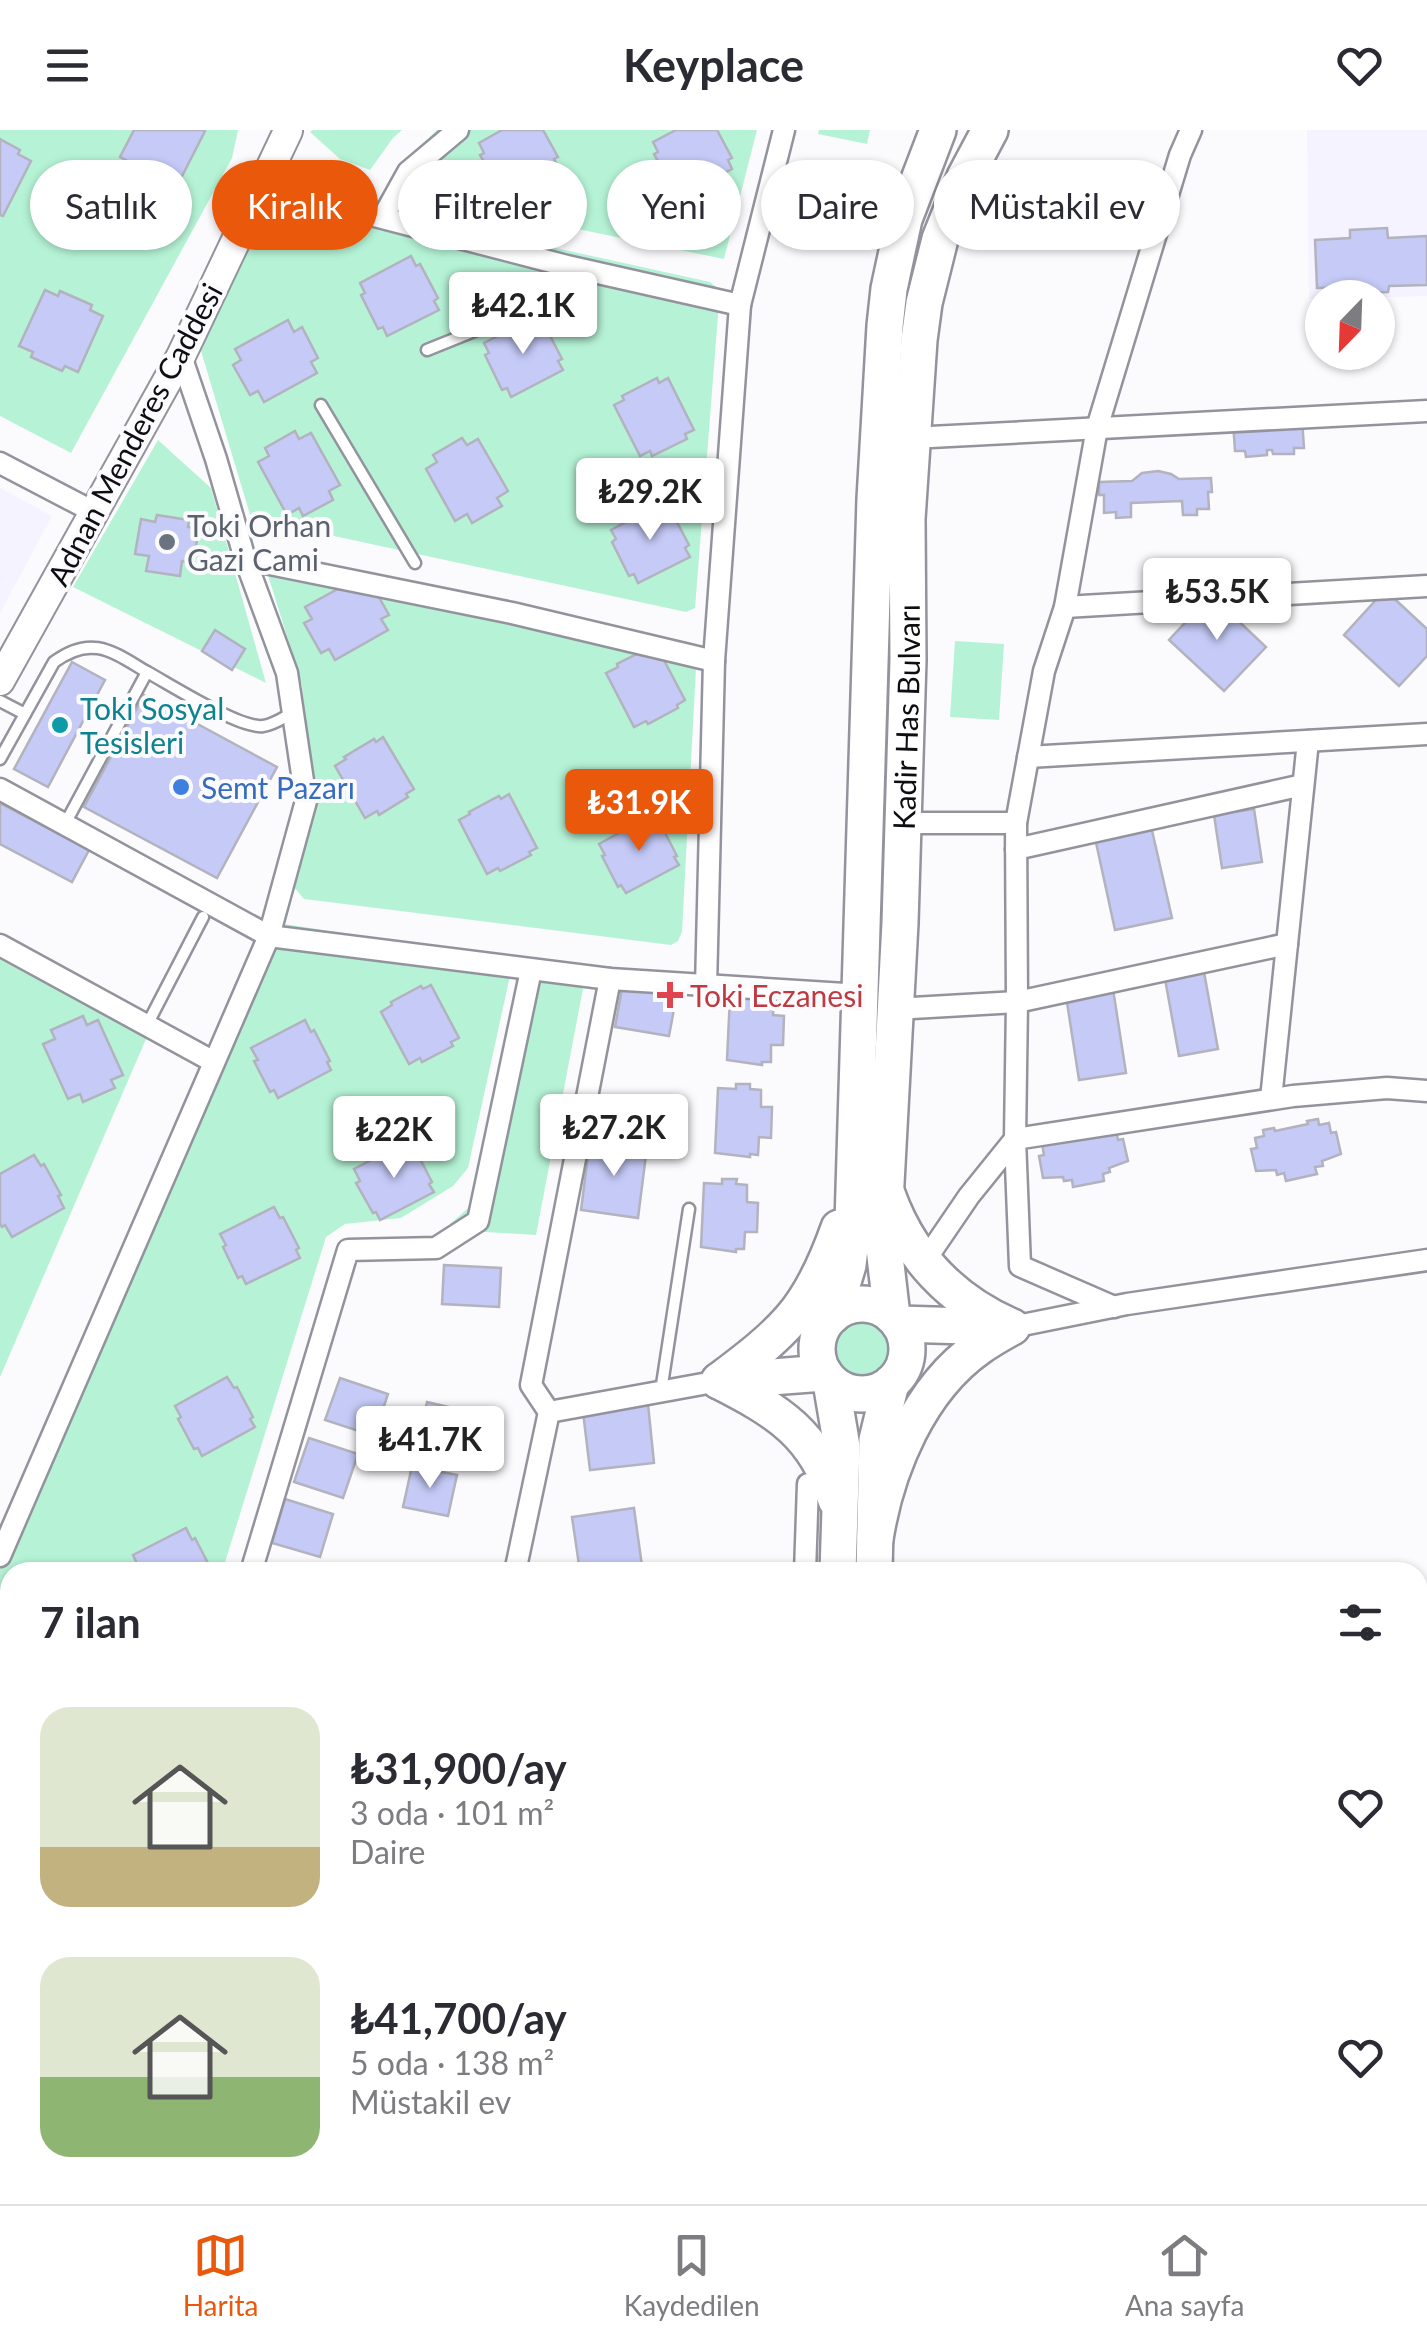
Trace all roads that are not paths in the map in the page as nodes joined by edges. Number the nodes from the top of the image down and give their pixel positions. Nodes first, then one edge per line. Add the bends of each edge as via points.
1 (286, 130) edge
2 (302, 130) edge
3 (458, 130) edge
4 (784, 130) edge
5 (938, 130) edge
6 (990, 130) edge
7 (1192, 130) edge
8 (274, 160) edge
9 (378, 216) edge
10 (383, 217) junction
11 (232, 250) edge
12 (559, 297) dead end
13 (740, 305) junction
14 (428, 350) dead end
15 (181, 356) junction
16 (321, 405) dead end
17 (1427, 411) edge
18 (1097, 428) junction
19 (911, 438) junction
20 (0, 463) edge
21 (94, 512) junction
22 (245, 559) junction
23 (414, 563) dead end
24 (1427, 586) edge
25 (1064, 606) junction
26 (714, 661) junction
27 (148, 672) junction
28 (0, 681) edge
29 (0, 700) edge
30 (293, 712) junction
31 (25, 714) junction
32 (1427, 734) edge
33 (1308, 742) junction
34 (1028, 758) junction
35 (0, 759) edge
36 (1303, 785) junction
37 (0, 789) edge
38 (903, 823) junction
39 (1016, 823) junction
40 (65, 824) junction
41 (1016, 849) junction
42 (203, 917) dead end
43 (269, 936) junction
44 (1287, 944) junction
45 (0, 945) edge
46 (531, 970) junction
47 (610, 979) junction
48 (706, 986) junction
49 (861, 996) junction
50 (1017, 1002) junction
51 (895, 1009) junction
52 (146, 1025) junction
53 (214, 1062) junction
54 (1427, 1091) edge
55 (1271, 1099) junction
56 (1015, 1139) junction
57 (870, 1186) junction
58 (689, 1209) dead end
59 (1427, 1260) edge
60 (924, 1262) junction
61 (1114, 1307) junction
62 (896, 1320) junction
63 (826, 1323) junction
64 (1012, 1327) junction
65 (977, 1348) junction
66 (828, 1378) junction
67 (894, 1379) junction
68 (719, 1381) junction
69 (661, 1392) junction
70 (549, 1412) junction
71 (808, 1484) dead end
72 (840, 1517) junction
73 (0, 1556) edge
74 (875, 1556) edge
75 (254, 1562) edge
76 (517, 1562) edge
77 (806, 1562) edge
78 (838, 1562) edge

1 - 2 street
1 - 8 street, Adnan Menderes Caddesi
3 - 10 street via 408,172
4 - 13 street
5 - 49 highway, Kadir Has Bulvarı via 904,219 885,326
6 - 19 highway, Kadir Has Bulvarı via 958,192 932,271
7 - 18 street
9 - 10 street
10 - 13 street
11 - 15 street, Adnan Menderes Caddesi
12 - 14 lane
13 - 26 street
15 - 21 street, Adnan Menderes Caddesi
15 - 22 street
16 - 23 lane
17 - 18 street
18 - 19 street
18 - 25 street
19 - 38 highway, Kadir Has Bulvarı
20 - 21 street
21 - 28 street, Adnan Menderes Caddesi
22 - 26 street
22 - 30 street via 287,673
24 - 25 street
25 - 34 street
26 - 48 street
27 - 30 lane via 243,724 271,724
27 - 31 lane via 108,648 74,650 54,662
27 - 40 lane
29 - 31 lane
30 - 43 street via 306,801
31 - 35 lane
32 - 33 street
33 - 34 street
33 - 36 street
34 - 39 street
36 - 41 street
36 - 44 street
37 - 40 street
38 - 39 street
38 - 51 highway, Kadir Has Bulvarı
39 - 41 street
40 - 43 street
41 - 50 street
42 - 52 lane
43 - 46 street
43 - 53 street
44 - 50 street
44 - 55 street
45 - 52 street
46 - 47 street
46 - 75 street via 478,1222 436,1248 348,1250
47 - 48 street
47 - 70 street via 531,1385
48 - 49 street
49 - 57 highway, Kadir Has Bulvarı
50 - 51 street
50 - 56 street
51 - 57 highway, Kadir Has Bulvarı
52 - 53 street
53 - 73 street
54 - 55 street via 1387,1088
55 - 56 street
56 - 60 street
56 - 61 street via 1020,1266
57 - 60 highway
57 - 62 highway, Kadir Has Bulvarı
57 - 63 highway, Kadir Has Bulvarı via 842,1290
57 - 68 highway via 801,1307
58 - 69 lane
59 - 61 street
60 - 64 highway via 962,1300
61 - 64 street
62 - 63 highway via 863,1304
62 - 64 highway
62 - 67 highway via 906,1344 904,1366
63 - 66 highway via 817,1353
63 - 68 highway
64 - 65 highway
65 - 67 highway
65 - 74 highway via 912,1424 885,1490
66 - 67 highway via 861,1394
66 - 68 highway
66 - 72 highway via 842,1447
67 - 74 highway via 877,1440
68 - 69 street
68 - 72 highway via 799,1432 823,1465
69 - 70 street
70 - 76 street
71 - 77 street
72 - 78 highway

